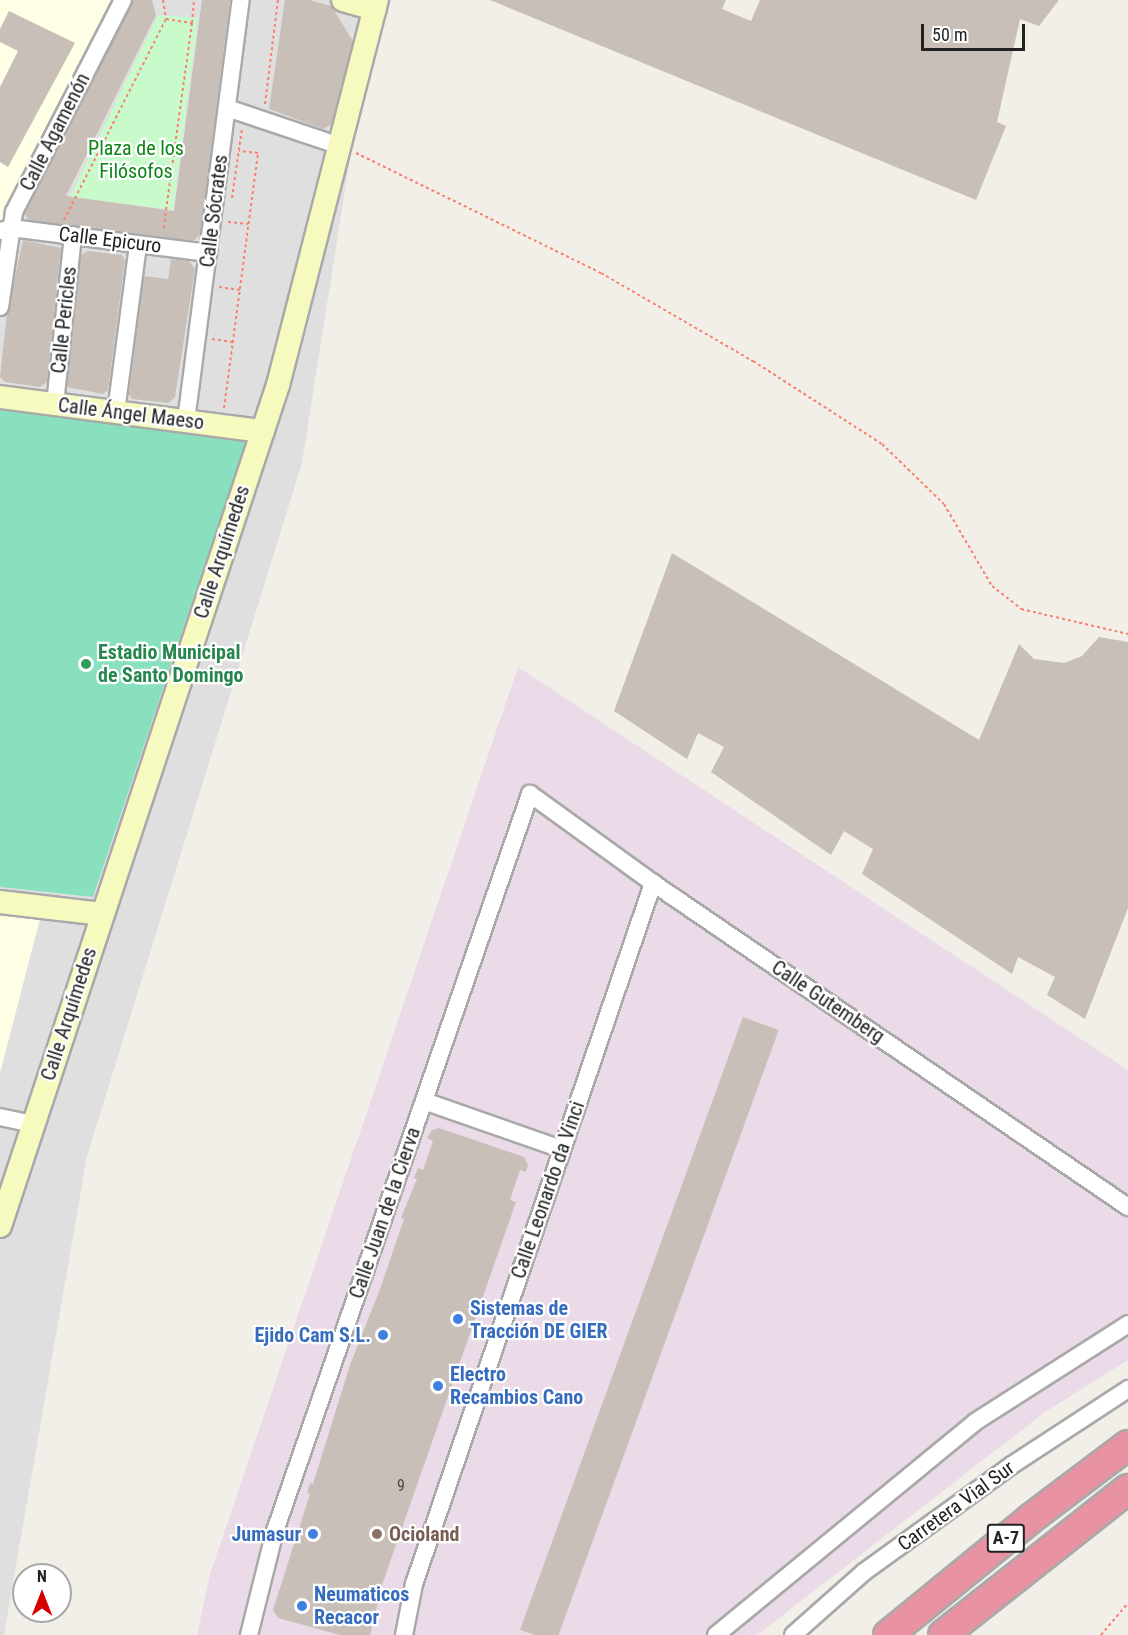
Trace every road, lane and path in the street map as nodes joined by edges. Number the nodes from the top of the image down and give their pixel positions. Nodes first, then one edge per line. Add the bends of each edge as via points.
1 (123, 0) edge
2 (163, 0) edge
3 (194, 0) edge
4 (241, 0) edge
5 (278, 0) edge
6 (343, 0) edge
7 (376, 4) edge
8 (166, 19) junction
9 (192, 22) junction
10 (227, 108) junction
11 (262, 121) junction
12 (340, 146) junction
13 (239, 151) dead end
14 (228, 222) dead end
15 (248, 224) junction
16 (5, 229) edge
17 (65, 234) junction
18 (138, 244) junction
19 (161, 247) junction
20 (208, 253) junction
21 (204, 285) junction
22 (240, 290) junction
23 (0, 307) edge
24 (198, 338) junction
25 (233, 342) junction
26 (0, 397) edge
27 (55, 404) junction
28 (116, 412) junction
29 (186, 422) junction
30 (222, 426) junction
31 (263, 431) junction
32 (1128, 634) edge
33 (531, 794) joint
34 (653, 883) junction
35 (0, 902) edge
36 (102, 914) junction
37 (424, 1101) junction
38 (0, 1117) edge
39 (33, 1124) junction
40 (561, 1149) junction
41 (1128, 1207) edge
42 (0, 1226) edge
43 (1128, 1324) edge
44 (1128, 1389) edge
45 (1128, 1445) edge
46 (1128, 1489) edge
47 (1128, 1603) edge
48 (251, 1634) edge
49 (404, 1635) edge
50 (716, 1635) edge
51 (793, 1635) edge
52 (888, 1635) edge
53 (943, 1635) edge
54 (1101, 1635) edge

1 - 16 street, Calle Agamenón
2 - 8 path
3 - 9 path
4 - 10 street, Calle Sócrates
5 - 11 path
6 - 7 street
7 - 12 street, Calle Arquímedes
8 - 9 path
8 - 17 path
9 - 19 path
10 - 11 street
10 - 20 street, Calle Sócrates
11 - 12 street
12 - 31 street, Calle Arquímedes
12 - 32 path via 474,207 601,273 753,361 882,444 944,504 992,586 1021,609
13 - 15 path via 258,153
14 - 15 path
15 - 22 path
16 - 17 street, Calle Epicuro
16 - 23 street, Calle Agamenón
17 - 18 street, Calle Epicuro
17 - 27 street, Calle Pericles
18 - 19 street, Calle Epicuro
18 - 28 street
19 - 20 street, Calle Epicuro
20 - 21 street, Calle Sócrates
21 - 22 path
21 - 24 street, Calle Sócrates
22 - 25 path
24 - 25 path
24 - 29 street, Calle Sócrates
25 - 30 path
26 - 27 street, Calle Ángel Maeso
27 - 28 street, Calle Ángel Maeso
28 - 29 street, Calle Ángel Maeso
29 - 30 street, Calle Ángel Maeso
30 - 31 street, Calle Ángel Maeso
31 - 36 street, Calle Arquímedes
33 - 34 street, Calle Gutemberg
33 - 37 street, Calle Juan de la Cierva
34 - 40 street, Calle Leonardo da Vinci
34 - 41 street, Calle Gutemberg
35 - 36 street
36 - 39 street, Calle Arquímedes
37 - 40 street
37 - 48 street, Calle Juan de la Cierva via 275,1531
38 - 39 street
39 - 42 street, Calle Arquímedes
40 - 49 street, Calle Leonardo da Vinci via 414,1584
43 - 50 street via 975,1422
44 - 51 street, Carretera Vial Sur via 1012,1465 864,1572
45 - 52 highway, A-7
46 - 53 highway, A-7
47 - 54 path

